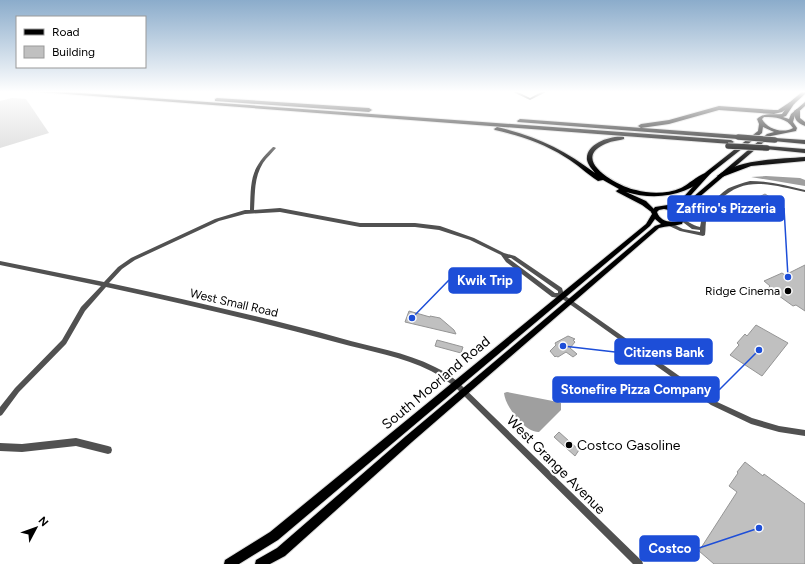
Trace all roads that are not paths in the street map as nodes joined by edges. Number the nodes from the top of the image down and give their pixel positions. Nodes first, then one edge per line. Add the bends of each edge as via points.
1 (390, 117) edge
2 (467, 117) edge
3 (686, 117) edge
4 (765, 117) edge
5 (777, 117) edge
6 (792, 117) edge
7 (796, 117) edge
8 (413, 119) junction
9 (791, 122) junction
10 (560, 124) junction
11 (762, 124) junction
12 (805, 126) edge
13 (780, 132) junction
14 (805, 142) edge
15 (730, 144) junction
16 (274, 148) dead end
17 (805, 149) edge
18 (805, 159) edge
19 (708, 173) junction
20 (720, 176) junction
21 (805, 191) edge
22 (665, 207) junction
23 (252, 211) junction
24 (654, 213) junction
25 (682, 218) junction
26 (667, 224) junction
27 (703, 231) junction
28 (0, 263) edge
29 (104, 285) junction
30 (562, 296) junction
31 (570, 303) junction
32 (456, 384) junction
33 (465, 393) junction
34 (0, 413) edge
35 (805, 433) edge
36 (0, 446) edge
37 (108, 450) dead end
38 (229, 564) edge
39 (260, 564) edge
40 (639, 564) edge

1 - 8 highway
2 - 10 highway
3 - 10 highway via 640,126
4 - 11 main road via 761,118
5 - 9 main road
6 - 9 main road
7 - 12 highway
8 - 15 highway
8 - 24 highway via 504,131 537,140 566,155 608,185 644,203
9 - 12 highway
9 - 13 main road via 794,130
10 - 14 highway, bridge
11 - 13 main road
11 - 19 main road via 760,132
13 - 20 main road via 768,135
15 - 17 highway, bridge
15 - 19 highway via 616,139 599,144 590,154 592,165 604,178 640,193 676,192
16 - 23 street via 259,163 254,174
18 - 20 highway via 750,164
19 - 22 main road via 681,203
20 - 25 main road via 688,204 682,212
21 - 27 street via 758,184 736,186 708,209 703,217
22 - 24 main road via 657,208
22 - 25 main road via 674,210
23 - 29 street via 222,219 133,259
23 - 30 street via 289,211 360,225 406,224 433,227 476,240 502,254 554,295
24 - 26 main road via 660,221
24 - 30 main road, South Moorland Road via 648,225
25 - 26 main road, South Moorland Road via 676,224
25 - 27 street via 694,228
26 - 27 street via 682,230
26 - 31 main road, South Moorland Road via 657,227
28 - 29 street, West Small Road
29 - 32 street, West Small Road via 339,340 430,366
29 - 34 street via 83,309 64,342 17,390
30 - 31 street
30 - 32 main road, South Moorland Road
31 - 33 main road, South Moorland Road
31 - 35 street via 713,403 751,421
32 - 33 street, West Grange Avenue
32 - 38 main road, South Moorland Road via 274,536
33 - 39 main road, South Moorland Road via 281,552
33 - 40 street, West Grange Avenue
36 - 37 street via 22,448 76,442

